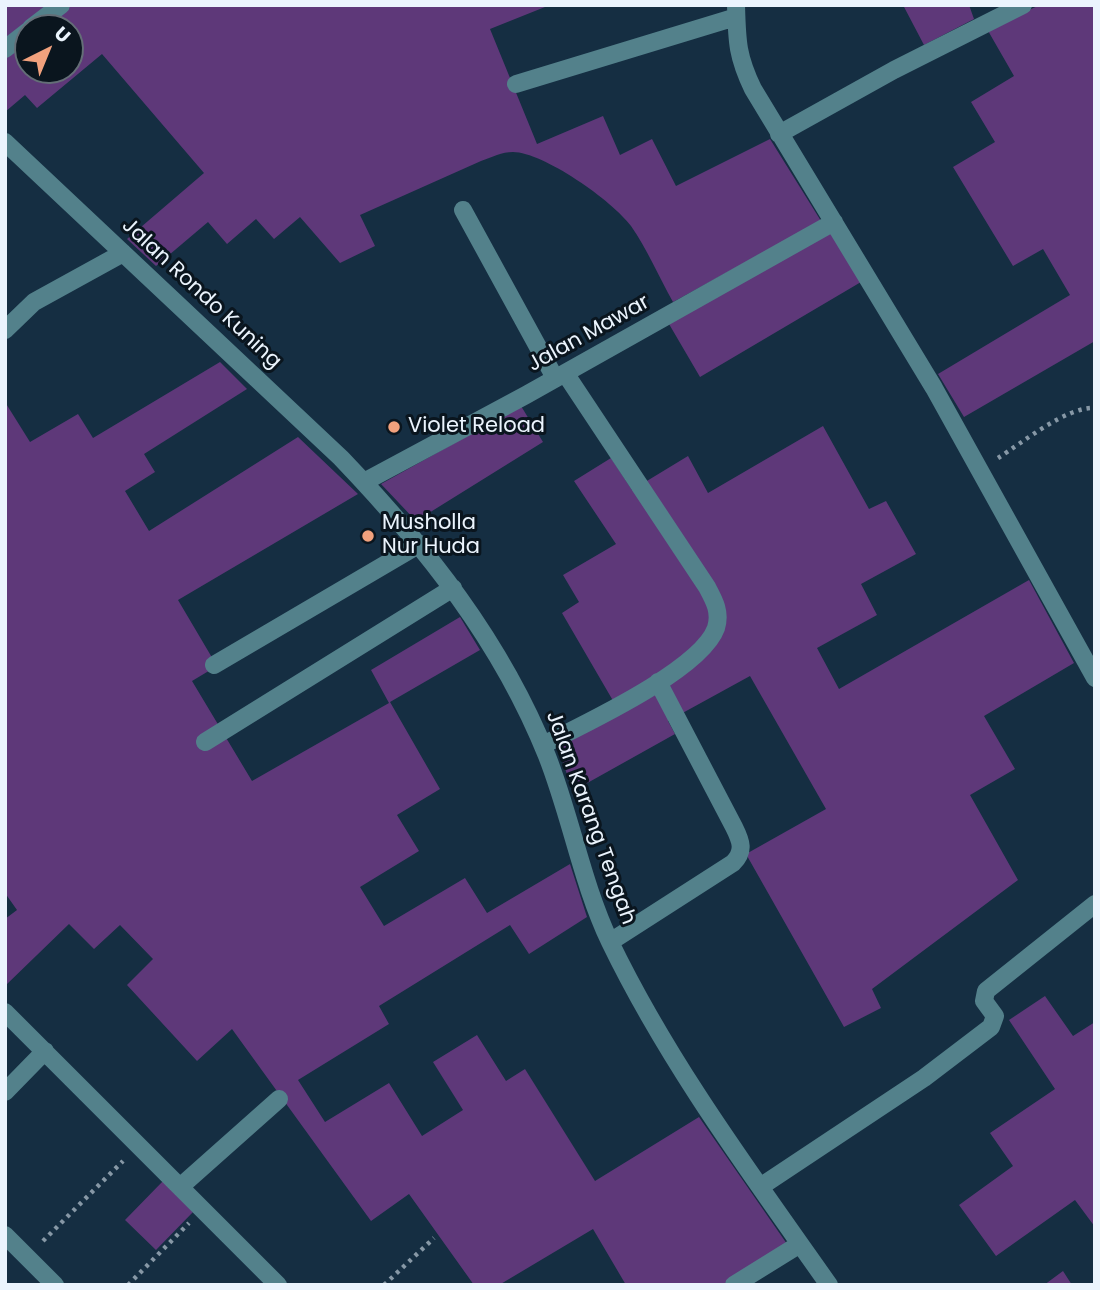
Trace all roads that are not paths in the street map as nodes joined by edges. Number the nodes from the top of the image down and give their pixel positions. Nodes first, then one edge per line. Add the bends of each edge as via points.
1 (1023, 5) edge
2 (736, 11) edge
3 (516, 84) dead end
4 (779, 134) junction
5 (5, 142) edge
6 (463, 210) dead end
7 (834, 222) junction
8 (123, 253) junction
9 (5, 330) edge
10 (560, 376) junction
11 (364, 482) junction
12 (420, 544) junction
13 (453, 589) junction
14 (214, 664) dead end
15 (1095, 678) edge
16 (657, 682) junction
17 (205, 742) dead end
18 (543, 745) junction
19 (1095, 904) edge
20 (610, 942) junction
21 (5, 1012) edge
22 (45, 1052) junction
23 (5, 1092) edge
24 (279, 1099) dead end
25 (180, 1186) junction
26 (760, 1187) junction
27 (5, 1235) edge
28 (800, 1244) junction
29 (55, 1285) edge
30 (278, 1285) edge
31 (734, 1285) edge
32 (829, 1285) edge

1 - 4 street
2 - 3 street
2 - 4 street via 742,66
4 - 7 street
5 - 8 street, Jalan Rondo Kuning
6 - 10 street
7 - 10 street, Jalan Mawar
7 - 15 street via 893,317
8 - 9 street via 34,302
8 - 11 street, Jalan Rondo Kuning
10 - 11 street, Jalan Mawar
10 - 16 street via 715,601 719,614 710,641 699,654
11 - 12 street, Jalan Karang Tengah
12 - 13 street, Jalan Karang Tengah
12 - 14 street
13 - 17 street
13 - 18 street, Jalan Karang Tengah via 514,686
16 - 18 street
16 - 20 street via 734,827 741,850 733,863
18 - 20 street, Jalan Karang Tengah
19 - 26 street via 986,991 984,1001 995,1016 986,1032 902,1094
20 - 26 street, Jalan Karang Tengah via 660,1034
21 - 22 street
22 - 23 street
22 - 25 street
24 - 25 street
25 - 30 street
26 - 28 street, Jalan Karang Tengah
27 - 29 street
28 - 31 street
28 - 32 street, Jalan Karang Tengah

